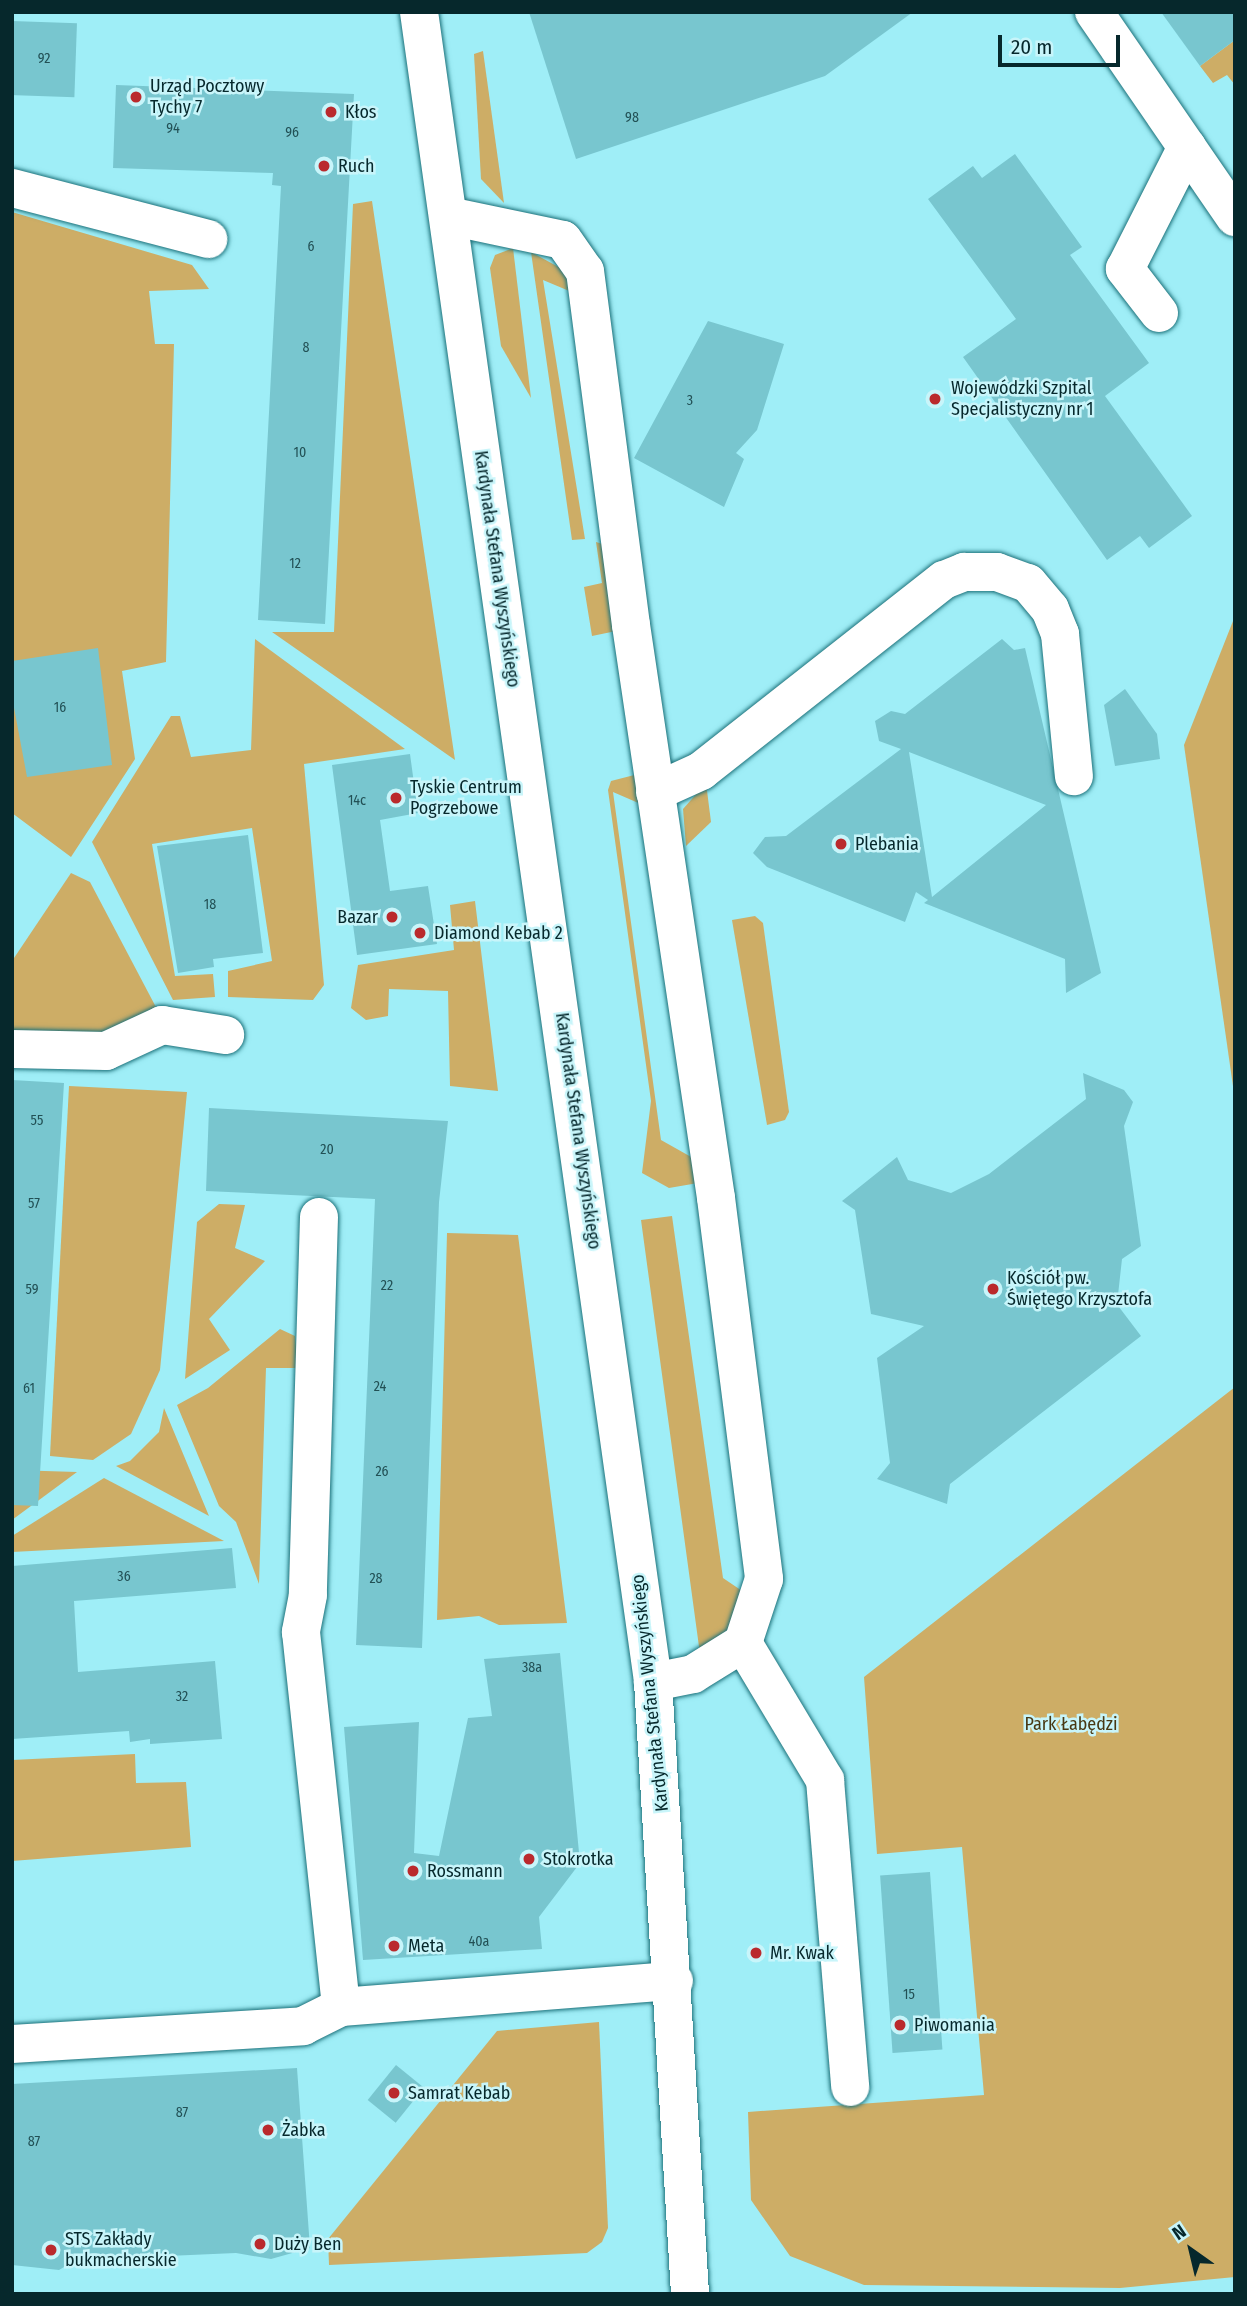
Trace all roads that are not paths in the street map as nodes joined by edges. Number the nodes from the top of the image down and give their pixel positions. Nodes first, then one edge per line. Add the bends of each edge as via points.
1 (419, 12) edge
2 (1094, 12) edge
3 (1209, 168) edge
4 (12, 188) edge
5 (449, 216) junction
6 (1235, 216) edge
7 (208, 239) dead end
8 (1158, 313) dead end
9 (1074, 776) dead end
10 (655, 792) junction
11 (225, 1035) dead end
12 (12, 1049) edge
13 (319, 1217) dead end
14 (743, 1643) junction
15 (653, 1682) junction
16 (674, 1981) junction
17 (341, 2007) junction
18 (12, 2044) edge
19 (850, 2087) dead end
20 (686, 2254) junction
21 (673, 2294) edge
22 (690, 2294) edge
23 (707, 2294) edge

1 - 5 street, Kardynała Stefana Wyszyńskiego
2 - 3 street
3 - 6 street
3 - 8 street via 1125,269
4 - 7 street
5 - 10 street via 563,240 585,271
5 - 15 street, Kardynała Stefana Wyszyńskiego
9 - 10 street via 1060,634 1050,609 1028,583 997,572 964,572 944,580 701,771 680,785
10 - 14 street via 716,1198 764,1579
11 - 12 street via 162,1025 106,1051
13 - 17 street via 309,1595 301,1632
14 - 15 street via 693,1674
14 - 19 street via 825,1780
15 - 16 street, Kardynała Stefana Wyszyńskiego
16 - 17 street
16 - 20 street, Kardynała Stefana Wyszyńskiego
17 - 18 street via 303,2026
20 - 21 street
20 - 22 street, Kardynała Stefana Wyszyńskiego
20 - 23 street, Kardynała Stefana Wyszyńskiego

